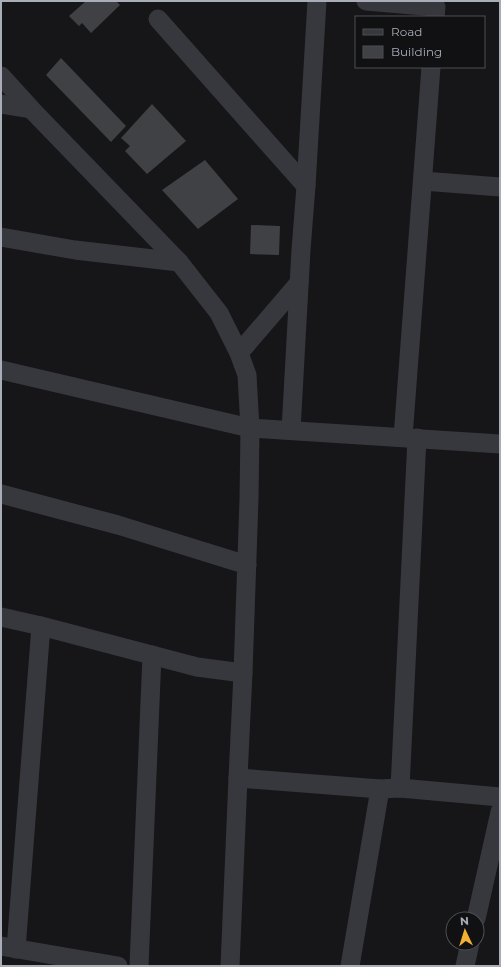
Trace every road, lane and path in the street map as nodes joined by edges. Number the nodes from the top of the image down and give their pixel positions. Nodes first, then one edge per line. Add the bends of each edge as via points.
1 (317, 1) edge
2 (366, 1) edge
3 (435, 16) edge
4 (158, 19) dead end
5 (431, 68) edge
6 (1, 76) edge
7 (1, 104) edge
8 (31, 109) junction
9 (423, 181) junction
10 (306, 186) junction
11 (500, 187) edge
12 (1, 237) edge
13 (179, 262) junction
14 (299, 283) junction
15 (239, 353) junction
16 (1, 370) edge
17 (250, 428) junction
18 (291, 430) junction
19 (410, 438) junction
20 (500, 444) edge
21 (1, 494) edge
22 (247, 565) junction
23 (1, 617) edge
24 (41, 626) junction
25 (152, 655) junction
26 (243, 673) junction
27 (238, 778) junction
28 (380, 788) junction
29 (400, 788) junction
30 (500, 798) edge
31 (500, 812) edge
32 (478, 911) edge
33 (8, 947) edge
34 (468, 951) edge
35 (118, 966) edge
36 (139, 966) edge
37 (230, 966) edge
38 (350, 966) edge
39 (465, 966) edge

1 - 10 street
2 - 3 street via 436,6
4 - 10 street
5 - 9 street
6 - 8 street
7 - 8 street
8 - 13 street
9 - 11 street
9 - 19 street
10 - 14 street
12 - 13 street via 75,250
13 - 15 street via 219,313
14 - 15 street
14 - 18 street
15 - 17 street via 247,375
16 - 17 street
17 - 18 street
17 - 22 street
18 - 19 street
19 - 20 street
19 - 29 street
21 - 22 street via 118,525
22 - 26 street
23 - 24 street
24 - 25 street
24 - 33 street
25 - 26 street via 197,666
25 - 36 street
26 - 27 street
27 - 28 street
27 - 37 street
28 - 29 street
28 - 38 street
29 - 30 street
31 - 32 street
33 - 35 street
34 - 39 street

